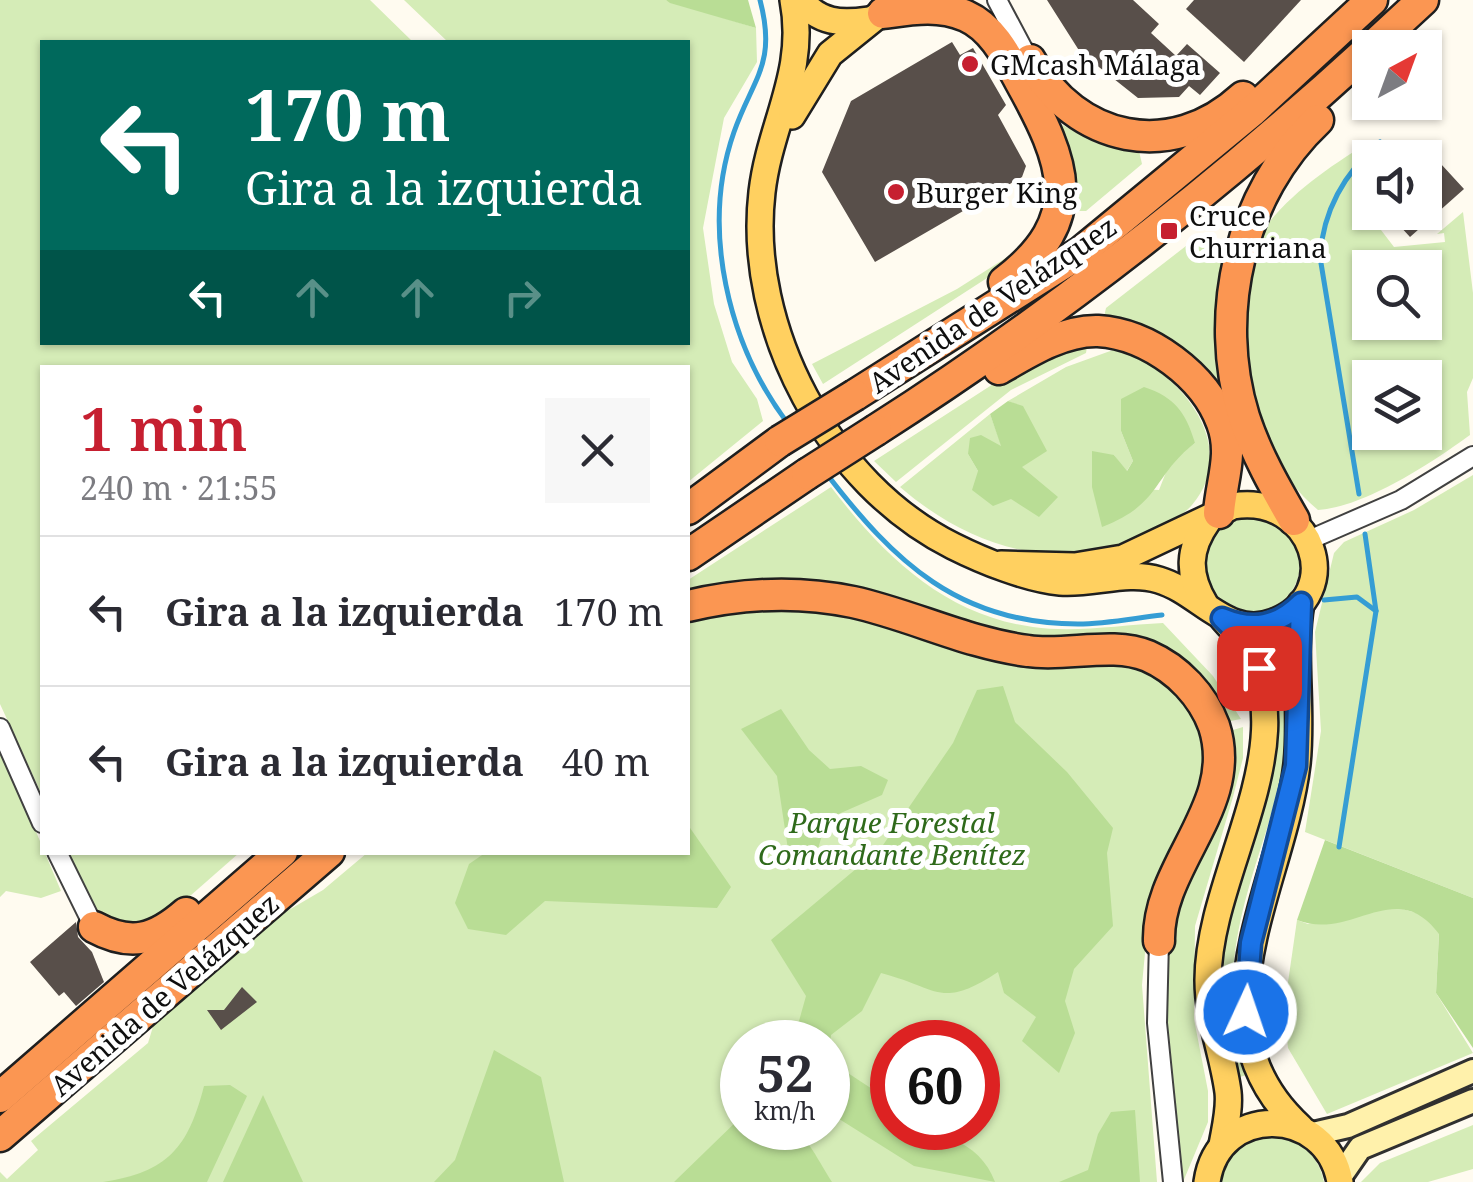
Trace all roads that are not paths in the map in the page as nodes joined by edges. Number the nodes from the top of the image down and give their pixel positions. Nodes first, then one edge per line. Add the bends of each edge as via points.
1 (797, 0) edge
2 (972, 0) edge
3 (997, 0) edge
4 (1348, 0) edge
5 (1372, 0) edge
6 (1423, 0) edge
7 (1447, 0) edge
8 (883, 11) edge
9 (1390, 30) edge
10 (1415, 30) edge
11 (1024, 49) junction
12 (1352, 64) edge
13 (1352, 89) edge
14 (773, 151) junction
15 (861, 391) junction
16 (932, 395) junction
17 (1473, 456) edge
18 (690, 508) edge
19 (1214, 517) junction
20 (1302, 530) junction
21 (690, 554) edge
22 (1001, 564) junction
23 (1301, 603) junction
24 (690, 606) edge
25 (1214, 611) junction
26 (0, 728) edge
27 (40, 818) edge
28 (58, 855) edge
29 (253, 855) edge
30 (279, 855) edge
31 (326, 855) edge
32 (94, 928) junction
33 (1159, 942) joint
34 (116, 997) junction
35 (1473, 1071) edge
36 (0, 1097) edge
37 (1473, 1101) edge
38 (1307, 1131) junction
39 (0, 1136) edge
40 (1222, 1145) junction
41 (1340, 1180) edge
42 (1173, 1182) edge
43 (1206, 1182) edge

1 - 8 main road via 830,20
1 - 14 main road via 800,41
2 - 11 highway
3 - 11 street
4 - 11 highway via 1231,108 1192,128 1145,137 1108,132 1077,116 1050,92
5 - 15 highway, Avenida de Velázquez via 1252,112 1080,252
6 - 9 highway, Avenida de Velázquez
7 - 10 highway
8 - 14 main road via 816,72
8 - 15 highway via 952,11 987,31 1051,137 1062,191 1058,217 1035,258 934,328
12 - 16 highway, Avenida de Velázquez via 1195,204
13 - 20 highway via 1296,140 1266,182 1250,214 1236,285 1234,340 1244,415 1265,470
14 - 22 main road via 762,190 760,259 776,330 798,385 854,469 901,512 952,546
15 - 18 highway, Avenida de Velázquez, bridge
16 - 19 highway via 985,378 1068,336 1099,332 1155,348 1207,396 1222,424 1227,476
16 - 21 highway, Avenida de Velázquez, bridge
17 - 20 street via 1400,500
19 - 20 main road via 1234,506 1266,505
19 - 22 main road via 1123,558 1076,566
19 - 25 main road via 1192,553 1196,588
20 - 23 main road via 1314,572
22 - 25 main road via 1060,582 1156,578
23 - 25 main road via 1265,625 1236,624
23 - 38 main road via 1296,766 1251,943 1246,1012 1264,1082 1279,1107
24 - 33 highway via 770,593 812,596 998,647 1066,654 1120,650 1168,667 1209,716 1218,779 1176,872
25 - 40 main road via 1259,668 1263,695 1260,759 1208,977 1228,1094
26 - 27 street
28 - 32 street
29 - 32 highway via 163,933 122,940
30 - 34 highway, Avenida de Velázquez
31 - 39 highway, Avenida de Velázquez
32 - 34 highway via 112,956
33 - 42 street via 1157,1023
34 - 36 highway, Avenida de Velázquez
35 - 38 main road via 1348,1126
37 - 41 main road via 1360,1148
38 - 40 main road via 1267,1122
38 - 41 main road via 1327,1148
40 - 43 main road

